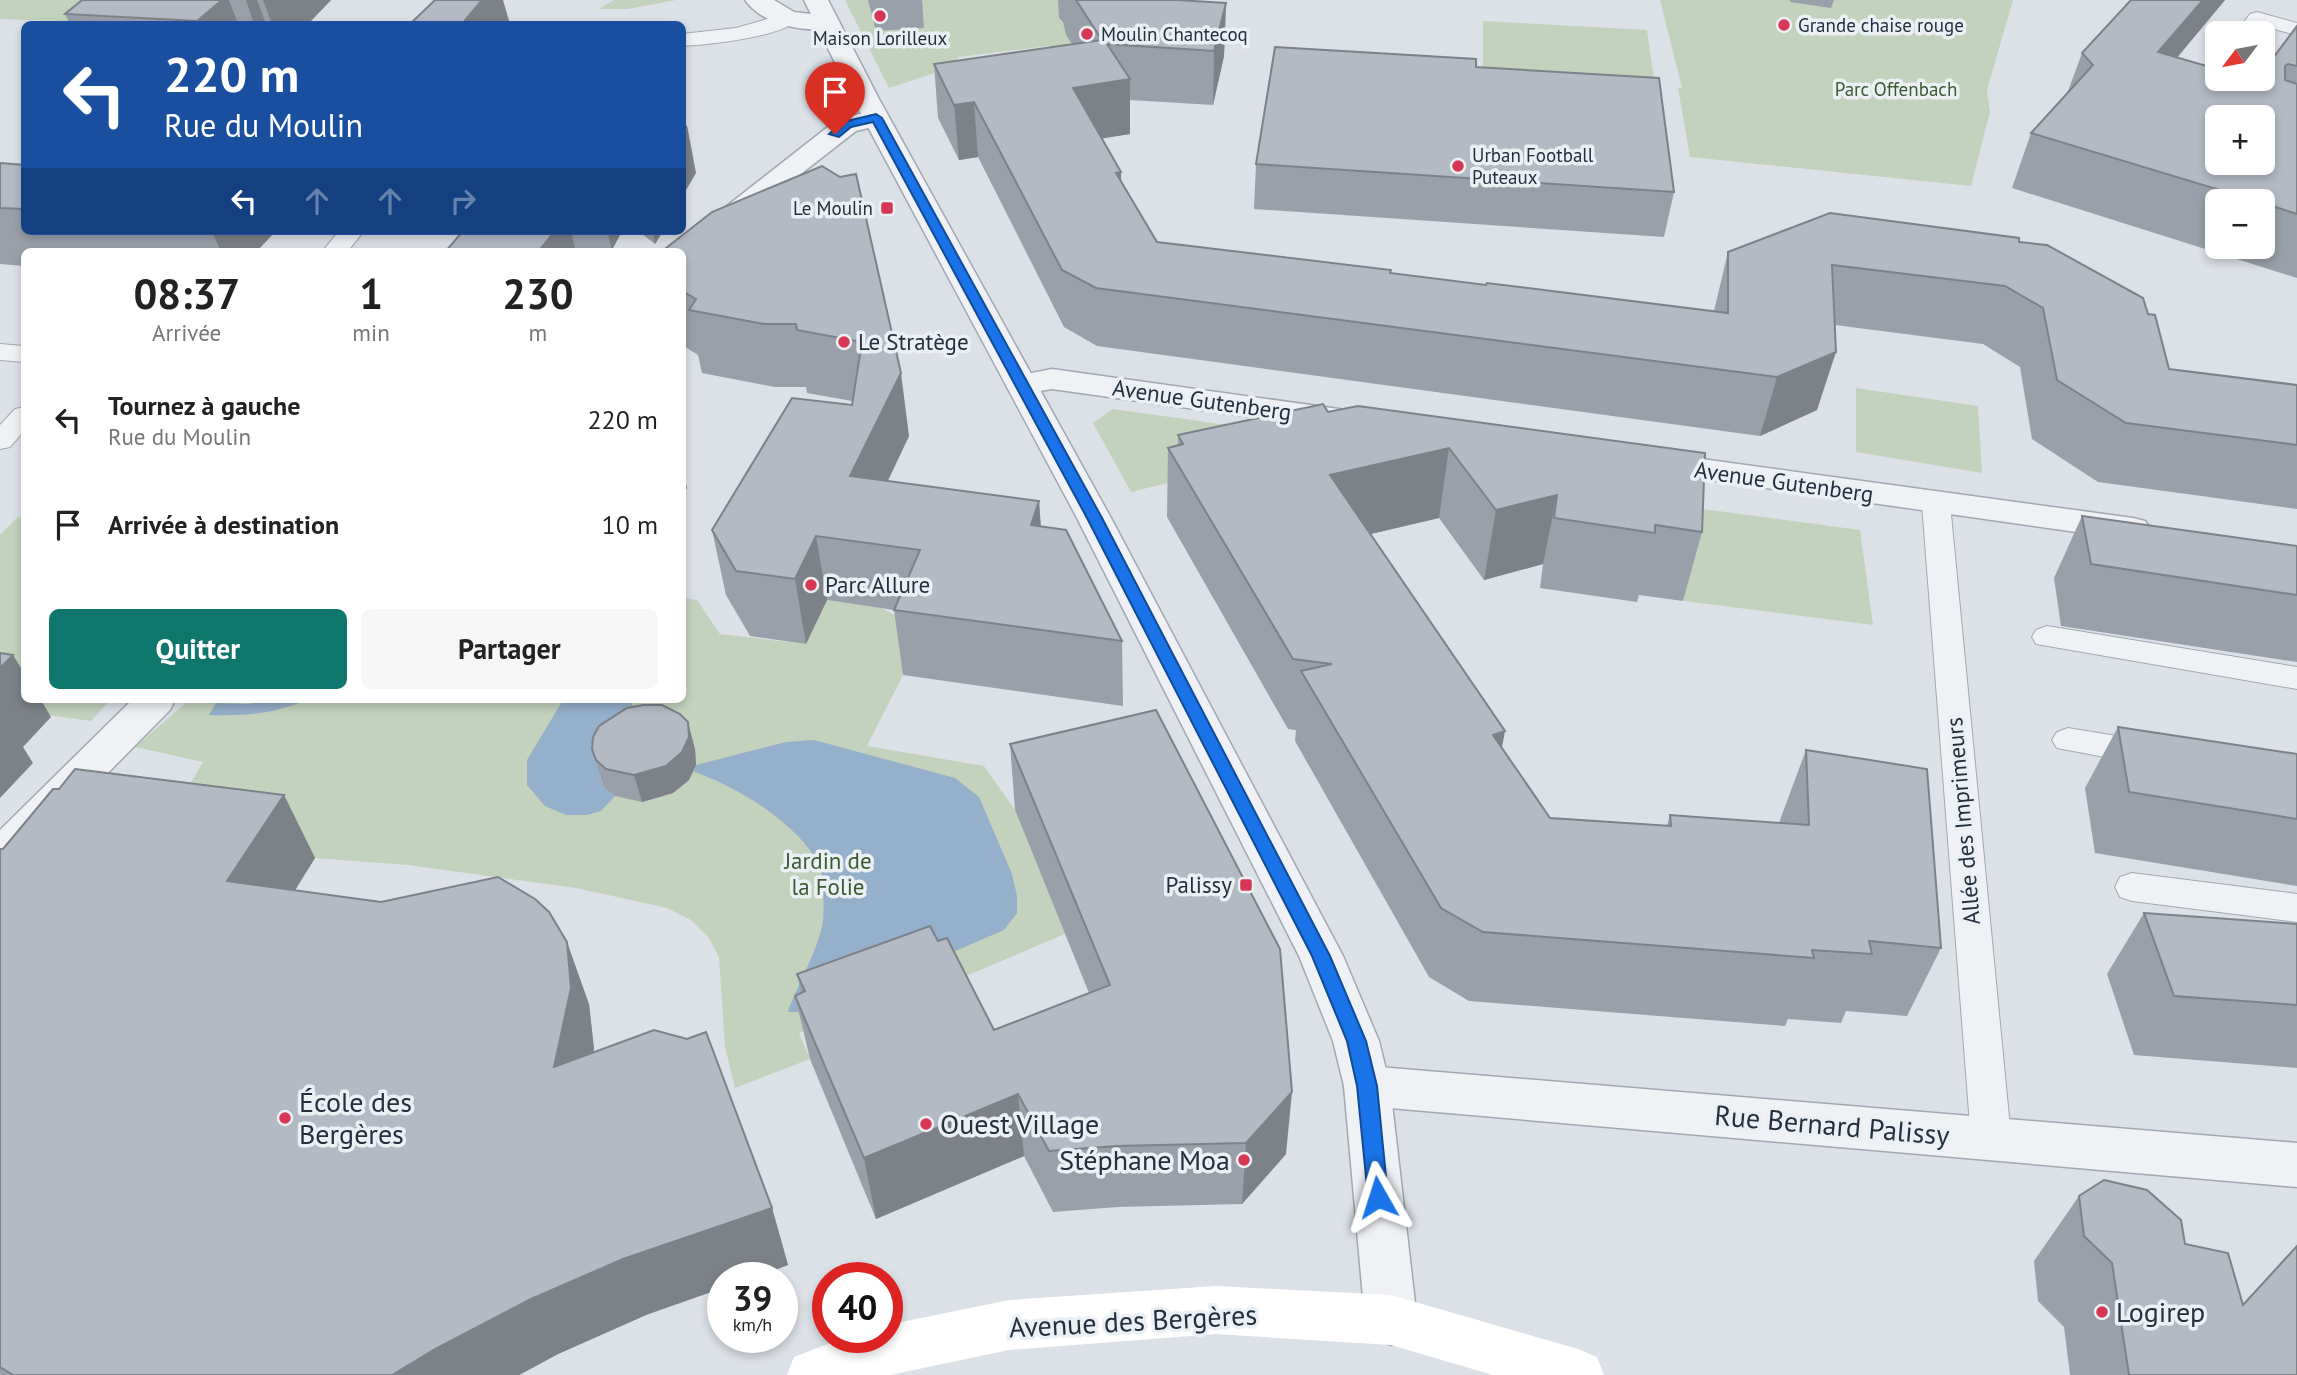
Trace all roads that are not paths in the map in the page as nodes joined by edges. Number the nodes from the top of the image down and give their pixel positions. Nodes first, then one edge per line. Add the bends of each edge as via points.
1 (757, 0) edge
2 (821, 11) edge
3 (788, 19) junction
4 (2275, 23) edge
5 (2297, 29) edge
6 (686, 40) edge
7 (876, 118) junction
8 (686, 250) edge
9 (0, 352) edge
10 (21, 354) edge
11 (1022, 384) junction
12 (21, 418) edge
13 (1364, 423) edge
14 (0, 441) edge
15 (1624, 459) edge
16 (1936, 504) junction
17 (2163, 533) edge
18 (2047, 637) dead end
19 (2297, 678) edge
20 (153, 703) edge
21 (2068, 740) dead end
22 (2176, 758) edge
23 (0, 856) edge
24 (2132, 887) dead end
25 (2297, 908) edge
26 (1367, 1086) junction
27 (1991, 1138) junction
28 (2297, 1165) edge
29 (1391, 1320) junction
30 (813, 1375) edge
31 (1578, 1375) edge

1 - 3 street
2 - 3 street
2 - 7 street
3 - 6 lane via 722,38
4 - 5 lane
7 - 8 street via 847,125
7 - 11 street
9 - 10 lane
11 - 13 street, Avenue Gutenberg via 1052,379
11 - 26 street via 1317,949 1356,1041
12 - 14 lane
15 - 16 street, Avenue Gutenberg
16 - 17 street, Avenue Gutenberg
16 - 27 lane, Allée des Imprimeurs
18 - 19 lane
20 - 23 street
21 - 22 lane
24 - 25 lane
26 - 27 street, Rue Bernard Palissy
26 - 29 street
27 - 28 street, Rue Bernard Palissy
29 - 30 main road, Avenue des Bergères via 1216,1310 1009,1325 865,1355
29 - 31 main road, Avenue des Bergères

